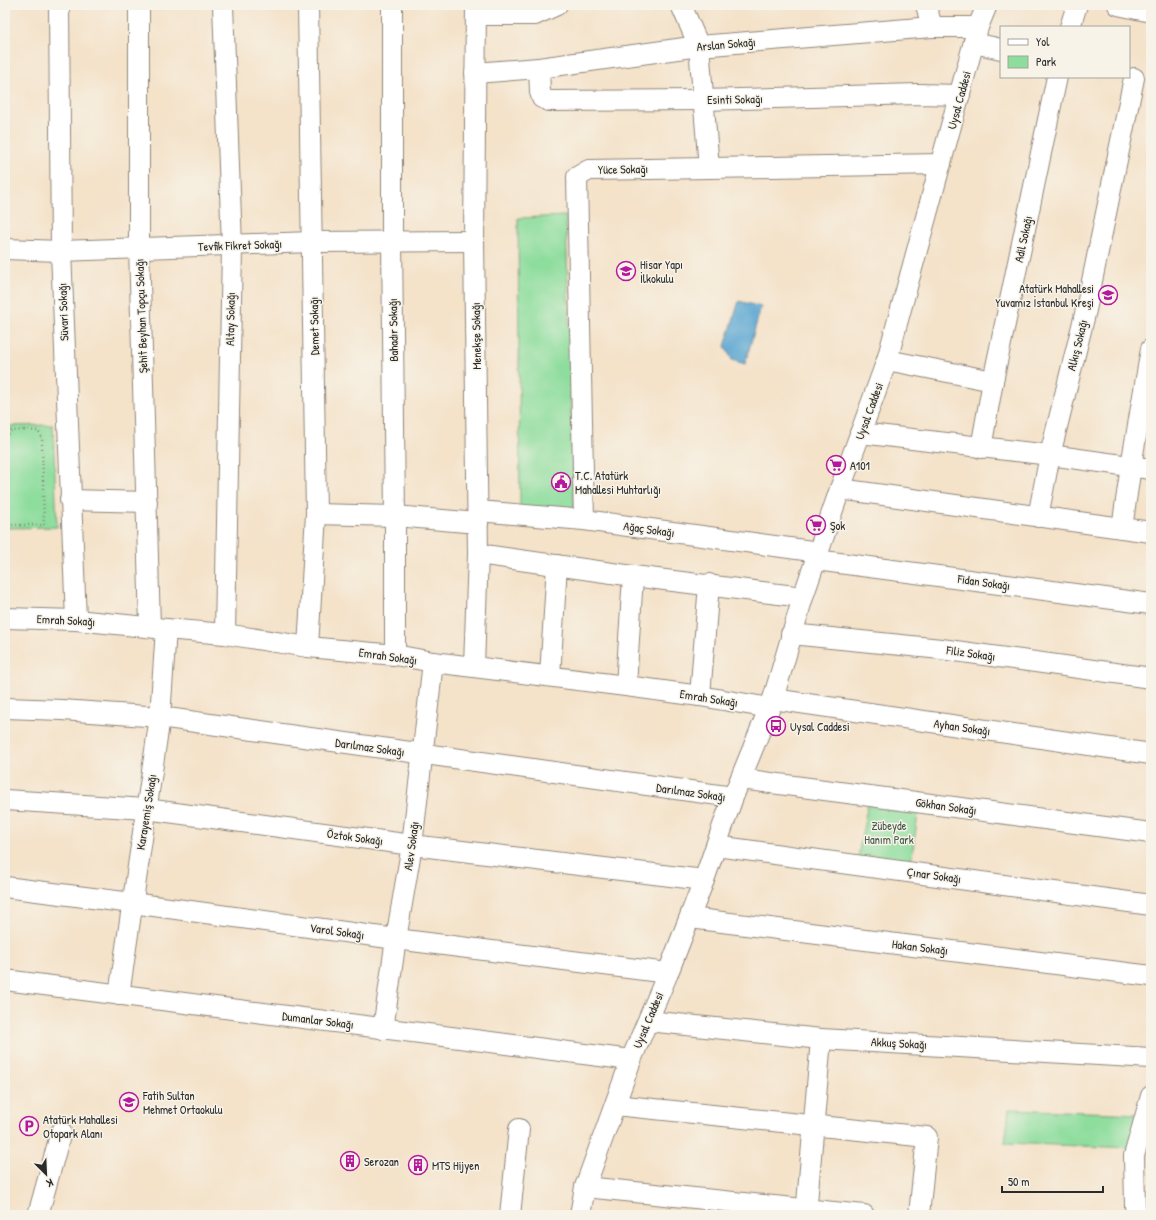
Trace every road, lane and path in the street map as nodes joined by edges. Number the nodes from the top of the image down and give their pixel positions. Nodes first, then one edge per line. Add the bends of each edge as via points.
1 (59, 5) edge
2 (139, 5) edge
3 (223, 5) edge
4 (308, 5) edge
5 (392, 5) edge
6 (557, 5) edge
7 (681, 5) edge
8 (926, 5) edge
9 (987, 5) edge
10 (1077, 5) edge
11 (1118, 5) edge
12 (476, 10) edge
13 (1151, 12) edge
14 (1070, 26) edge
15 (932, 27) junction
16 (976, 35) junction
17 (698, 46) junction
18 (1000, 48) edge
19 (539, 68) junction
20 (475, 73) junction
21 (1057, 78) edge
22 (1138, 79) edge
23 (960, 95) junction
24 (702, 100) junction
25 (941, 164) junction
26 (708, 168) junction
27 (474, 241) junction
28 (312, 242) junction
29 (392, 242) junction
30 (232, 246) junction
31 (139, 247) junction
32 (5, 249) edge
33 (61, 251) junction
34 (1151, 350) edge
35 (887, 360) junction
36 (993, 381) junction
37 (860, 433) junction
38 (981, 448) junction
39 (1050, 455) junction
40 (1131, 466) junction
41 (1151, 469) edge
42 (6, 480) edge
43 (840, 489) junction
44 (70, 500) junction
45 (147, 502) junction
46 (316, 514) junction
47 (395, 516) junction
48 (478, 517) junction
49 (1038, 517) junction
50 (584, 520) junction
51 (1122, 528) junction
52 (1151, 532) edge
53 (478, 554) junction
54 (818, 556) junction
55 (557, 565) junction
56 (633, 576) junction
57 (709, 584) junction
58 (803, 596) junction
59 (1151, 604) edge
60 (5, 618) edge
61 (76, 620) junction
62 (158, 628) junction
63 (225, 634) junction
64 (791, 634) junction
65 (308, 647) junction
66 (395, 655) junction
67 (433, 662) junction
68 (474, 666) junction
69 (550, 676) junction
70 (1151, 678) edge
71 (626, 686) junction
72 (700, 696) junction
73 (771, 704) junction
74 (5, 708) edge
75 (160, 717) junction
76 (1151, 754) edge
77 (422, 755) junction
78 (741, 779) junction
79 (733, 797) junction
80 (5, 800) edge
81 (146, 810) junction
82 (1151, 833) edge
83 (412, 844) junction
84 (716, 846) junction
85 (704, 880) junction
86 (5, 887) edge
87 (132, 903) junction
88 (1151, 905) edge
89 (690, 918) junction
90 (396, 939) junction
91 (668, 973) junction
92 (1151, 976) edge
93 (5, 980) edge
94 (118, 995) junction
95 (648, 1021) junction
96 (383, 1029) junction
97 (821, 1038) junction
98 (1151, 1058) edge
99 (631, 1060) junction
100 (1151, 1096) edge
101 (615, 1105) junction
102 (814, 1124) junction
103 (519, 1129) dead end
104 (61, 1132) dead end
105 (585, 1187) junction
106 (806, 1212) edge
107 (38, 1215) edge
108 (510, 1215) edge
109 (580, 1215) edge
110 (864, 1215) edge
111 (919, 1215) edge
112 (1137, 1215) edge

1 - 33 street, Süvari Sokağı
2 - 31 street, Şehit Beyhan Topçu Sokağı
3 - 30 street, Altay Sokağı
4 - 28 street, Demet Sokağı
5 - 29 street, Bahadır Sokağı
6 - 12 street via 535,15
7 - 17 street
8 - 15 street
9 - 16 street, Uysal Caddesi
10 - 14 street
11 - 13 street
12 - 20 street, Menekşe Sokağı
15 - 16 street, Arslan Sokağı
15 - 17 street, Arslan Sokağı
16 - 18 street, Arslan Sokağı
16 - 23 street, Uysal Caddesi
17 - 19 street, Arslan Sokağı
17 - 24 street
19 - 20 street, Arslan Sokağı
19 - 24 street, Esinti Sokağı via 540,92 542,98 549,101
20 - 27 street, Menekşe Sokağı
21 - 36 street, Adil Sokağı
22 - 39 street, Alkış Sokağı via 1086,310
23 - 24 street, Esinti Sokağı
23 - 25 street, Uysal Caddesi
24 - 26 street
25 - 26 street, Yüce Sokağı
25 - 35 street, Uysal Caddesi
26 - 50 street, Yüce Sokağı via 589,170 577,177
27 - 29 street, Tevfik Fikret Sokağı
27 - 48 street, Menekşe Sokağı
28 - 29 street, Tevfik Fikret Sokağı
28 - 30 street, Tevfik Fikret Sokağı
28 - 46 street, Demet Sokağı
29 - 47 street, Bahadır Sokağı
30 - 31 street, Tevfik Fikret Sokağı
30 - 63 street, Altay Sokağı
31 - 33 street, Tevfik Fikret Sokağı
31 - 45 street, Şehit Beyhan Topçu Sokağı
32 - 33 street, Tevfik Fikret Sokağı
33 - 44 street, Süvari Sokağı
34 - 40 street
35 - 36 street
35 - 37 street, Uysal Caddesi
36 - 38 street, Adil Sokağı
37 - 38 street
37 - 43 street, Uysal Caddesi
38 - 39 street
39 - 40 street
39 - 49 street, Alkış Sokağı
40 - 41 street
40 - 51 street
42 - 42 path via 9,525 44,525 42,438 38,430 11,431 5,438
43 - 49 street
43 - 54 street, Uysal Caddesi
44 - 45 street
44 - 61 street, Süvari Sokağı
45 - 62 street, Şehit Beyhan Topçu Sokağı
46 - 47 street, Ağaç Sokağı
46 - 65 street, Demet Sokağı
47 - 48 street, Ağaç Sokağı
47 - 66 street, Bahadır Sokağı
48 - 50 street, Ağaç Sokağı
48 - 53 street, Menekşe Sokağı
49 - 51 street
50 - 54 street, Ağaç Sokağı
51 - 52 street
53 - 55 street
53 - 68 street, Menekşe Sokağı
54 - 58 street, Uysal Caddesi
54 - 59 street, Fidan Sokağı
55 - 56 street
55 - 69 street
56 - 57 street
56 - 71 street
57 - 58 street
57 - 72 street
58 - 64 street, Uysal Caddesi
60 - 61 street, Emrah Sokağı
61 - 62 street, Emrah Sokağı
62 - 63 street, Emrah Sokağı
62 - 75 street, Karayemiş Sokağı
63 - 65 street, Emrah Sokağı
64 - 70 street, Filiz Sokağı via 941,649
64 - 73 street, Uysal Caddesi
65 - 66 street, Emrah Sokağı
66 - 67 street, Emrah Sokağı
67 - 68 street, Emrah Sokağı
67 - 77 street, Alev Sokağı
68 - 69 street, Emrah Sokağı
69 - 71 street, Emrah Sokağı
71 - 72 street, Emrah Sokağı
72 - 73 street, Emrah Sokağı
73 - 76 street, Ayhan Sokağı
73 - 78 street, Uysal Caddesi
74 - 75 street, Darılmaz Sokağı
75 - 77 street, Darılmaz Sokağı
75 - 81 street, Karayemiş Sokağı
77 - 79 street, Darılmaz Sokağı
77 - 83 street, Alev Sokağı
78 - 79 street, Uysal Caddesi
78 - 82 street, Gökhan Sokağı
79 - 84 street, Uysal Caddesi
80 - 81 street, Öztok Sokağı
81 - 83 street, Öztok Sokağı
81 - 87 street, Karayemiş Sokağı
83 - 85 street, Öztok Sokağı
83 - 90 street, Alev Sokağı
84 - 85 street, Uysal Caddesi
84 - 88 street, Çınar Sokağı
85 - 89 street, Uysal Caddesi
86 - 87 street, Varol Sokağı
87 - 90 street, Varol Sokağı
87 - 94 street, Karayemiş Sokağı
89 - 91 street, Uysal Caddesi
89 - 92 street, Hakan Sokağı
90 - 91 street, Varol Sokağı
90 - 96 street, Alev Sokağı
91 - 95 street, Uysal Caddesi
93 - 94 street, Dumanlar Sokağı
94 - 96 street, Dumanlar Sokağı
95 - 97 street, Akkuş Sokağı
95 - 99 street, Uysal Caddesi
96 - 99 street, Dumanlar Sokağı
97 - 98 street, Akkuş Sokağı
97 - 102 street
99 - 101 street, Uysal Caddesi
100 - 112 street via 1134,1156
101 - 102 street
101 - 105 street, Uysal Caddesi
102 - 106 street
102 - 111 street via 927,1137
103 - 108 street
104 - 107 street
105 - 106 street
105 - 109 street, Uysal Caddesi
106 - 110 street

